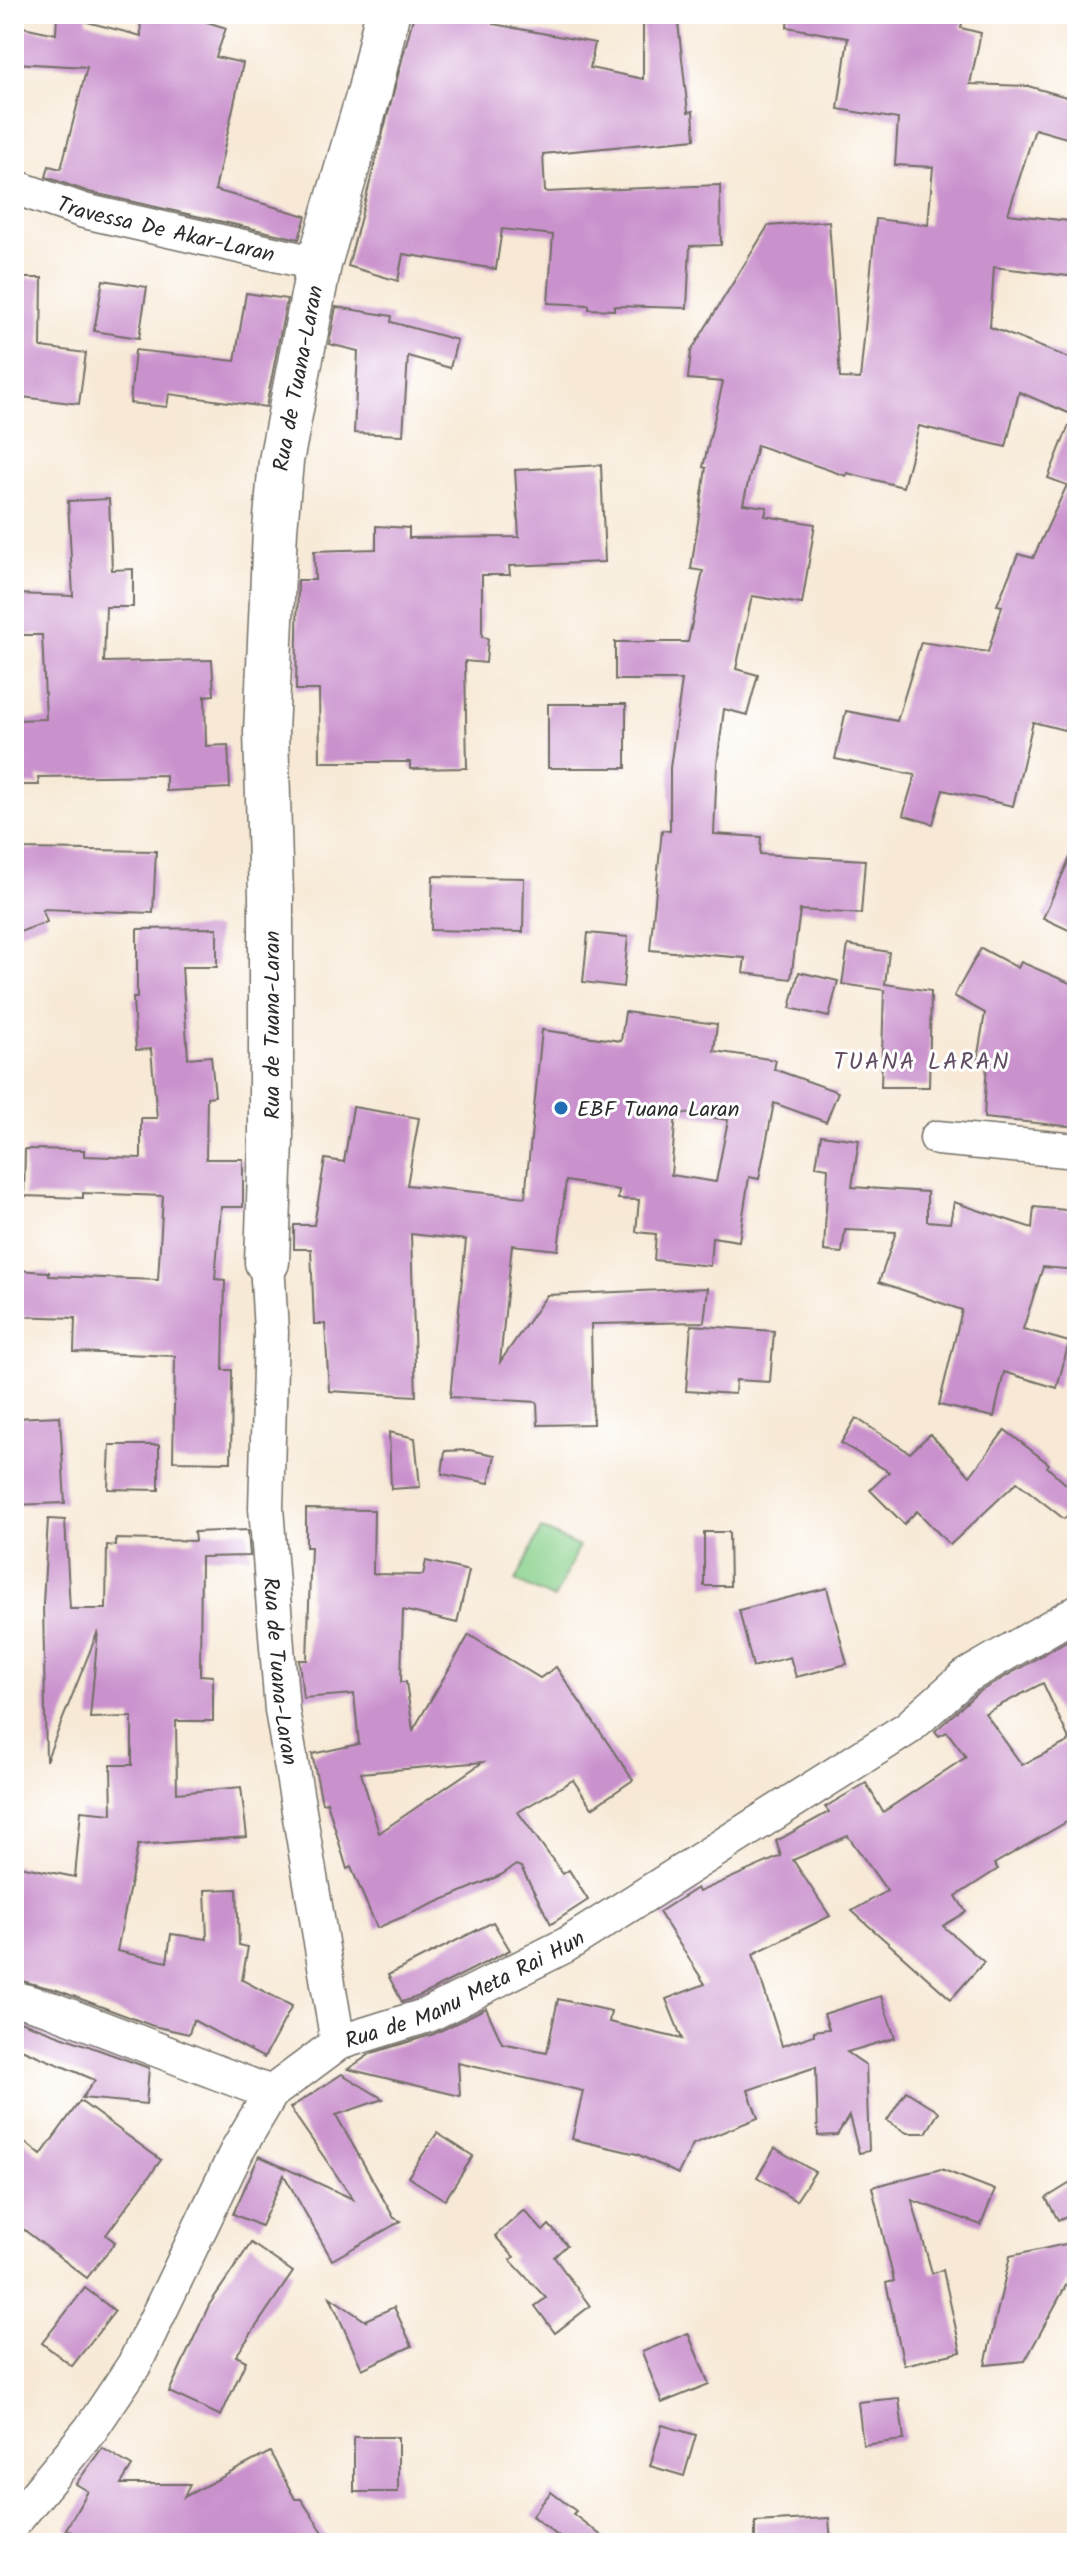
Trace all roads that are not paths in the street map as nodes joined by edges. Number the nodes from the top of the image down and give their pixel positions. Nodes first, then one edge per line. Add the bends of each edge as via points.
1 (387, 14) edge
2 (14, 187) edge
3 (319, 264) junction
4 (937, 1138) dead end
5 (1077, 1151) edge
6 (267, 1262) joint
7 (1077, 1612) edge
8 (14, 1998) edge
9 (338, 2043) junction
10 (271, 2093) junction
11 (14, 2522) edge

1 - 3 street, Rua de Tuana-Laran
2 - 3 street, Travessa De Akar-Laran via 84,211
3 - 6 street, Rua de Tuana-Laran via 281,461 275,530 266,732 271,896
4 - 5 street
6 - 9 street, Rua de Tuana-Laran via 271,1332 266,1508 282,1710
7 - 9 street, Rua de Manu Meta Rai Hun via 965,1677 908,1728 566,1945 428,2015
8 - 10 street
9 - 10 street, Rua de Manu Meta Rai Hun
10 - 11 street, Rua de Manu Meta Rai Hun via 238,2149 134,2365 91,2429

